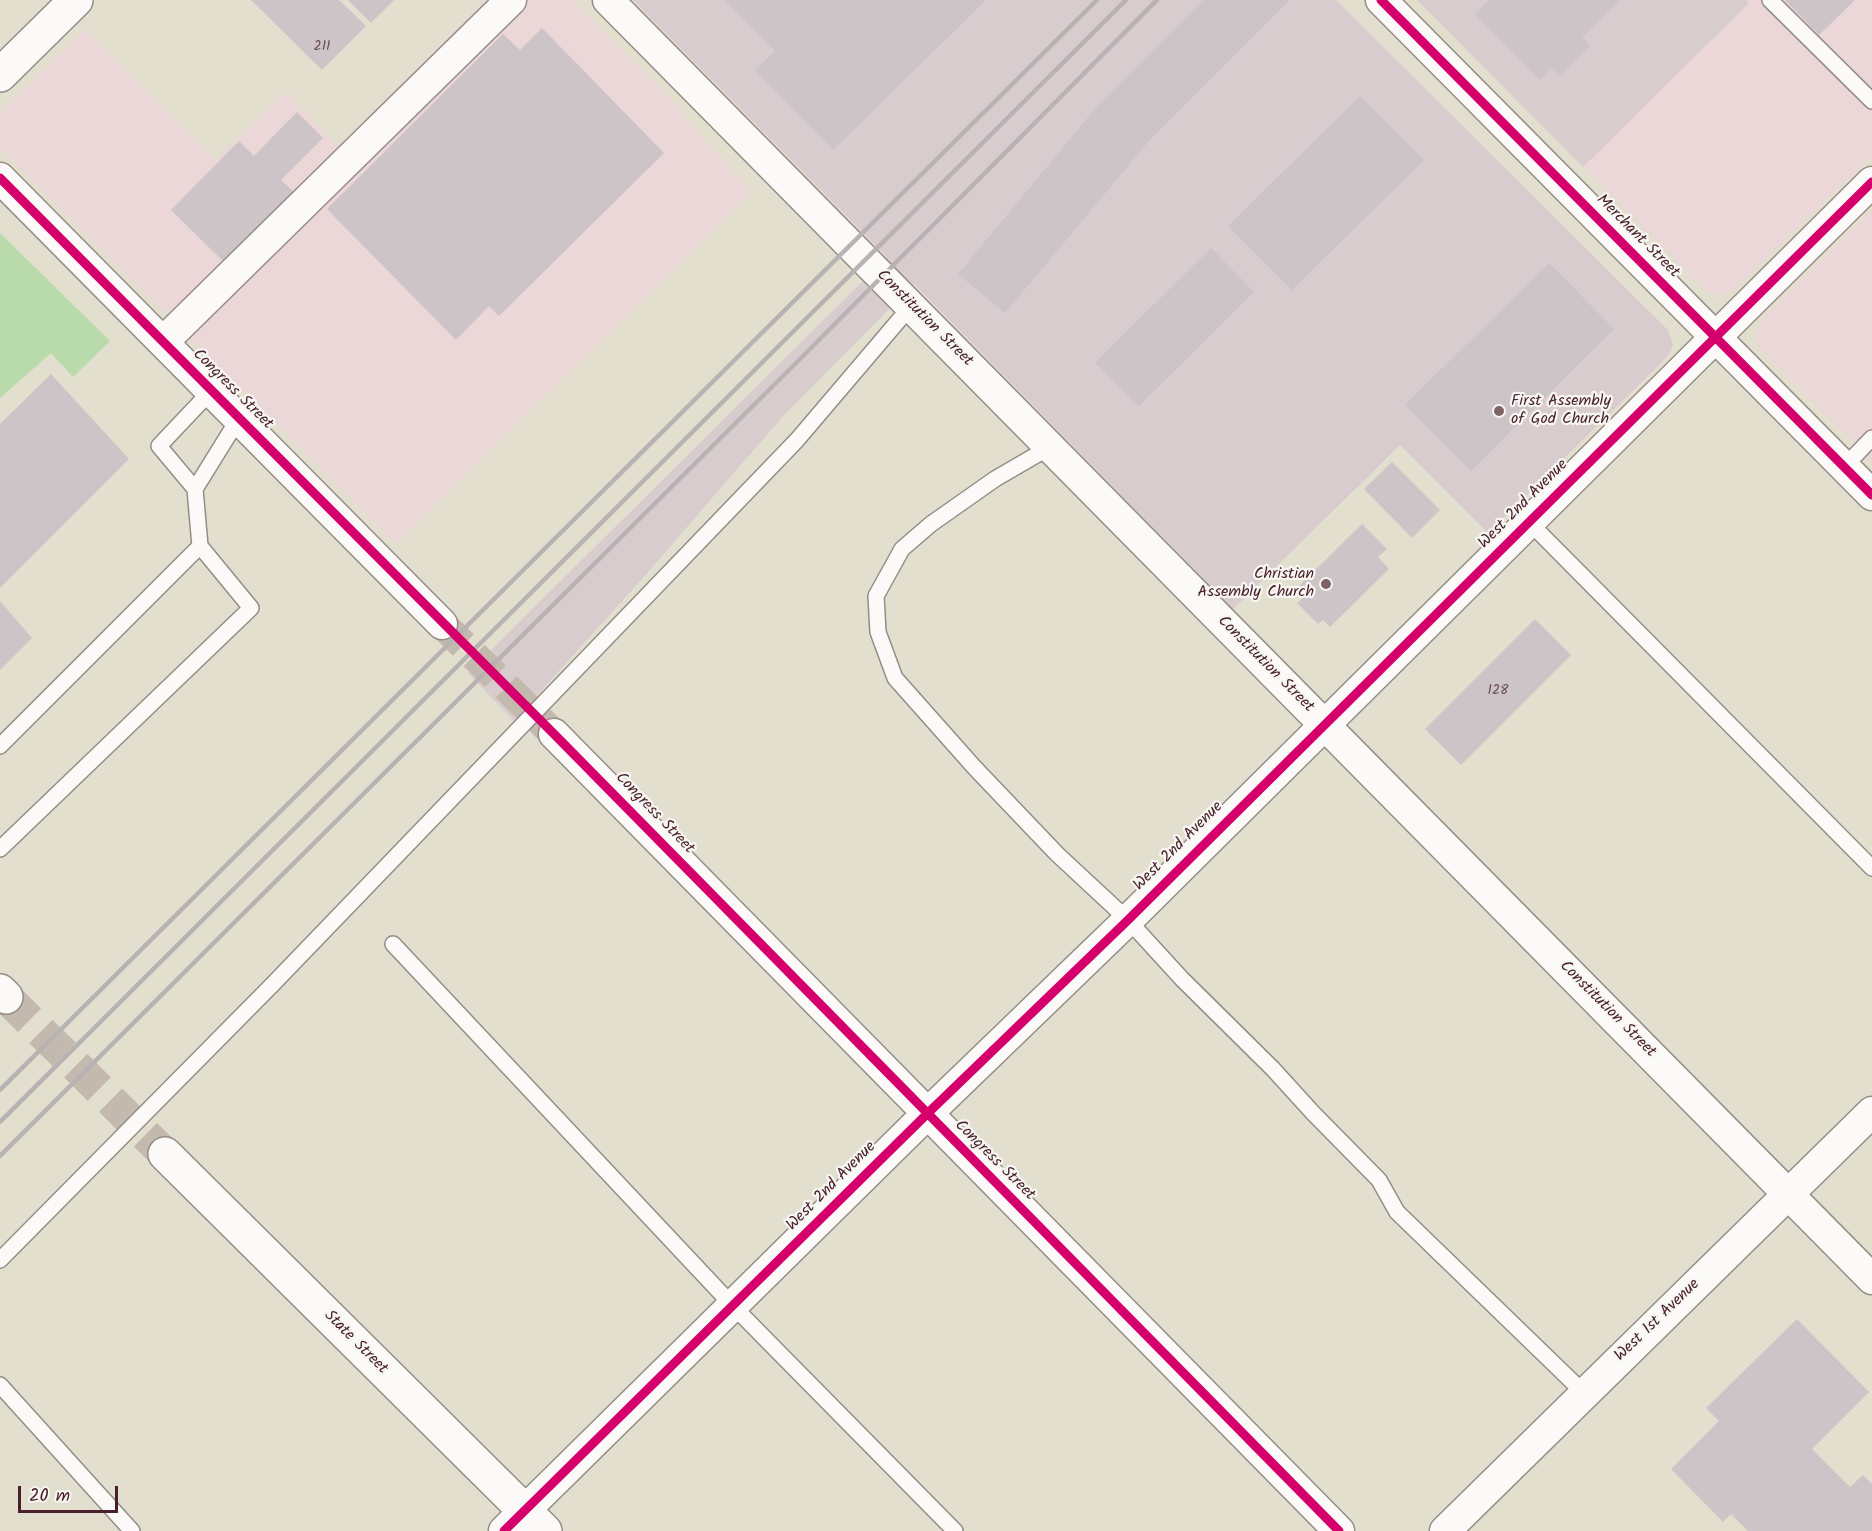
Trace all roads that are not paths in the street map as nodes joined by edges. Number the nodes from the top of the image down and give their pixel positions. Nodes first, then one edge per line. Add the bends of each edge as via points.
1 (76, 0) edge
2 (511, 0) edge
3 (608, 0) edge
4 (1381, 0) edge
5 (1770, 0) edge
6 (0, 75) edge
7 (1872, 101) edge
8 (0, 178) edge
9 (1872, 182) edge
10 (911, 306) junction
11 (1715, 337) junction
12 (163, 342) junction
13 (211, 391) junction
14 (239, 418) junction
15 (1872, 438) edge
16 (1050, 447) junction
17 (1844, 467) junction
18 (195, 489) junction
19 (1872, 495) edge
20 (1528, 522) junction
21 (200, 546) junction
22 (442, 624) tunnel mouth
23 (1324, 724) junction
24 (554, 734) tunnel mouth
25 (0, 746) edge
26 (0, 849) edge
27 (1872, 868) edge
28 (1128, 920) junction
29 (393, 944) dead end
30 (1872, 1112) edge
31 (927, 1114) junction
32 (165, 1154) tunnel mouth
33 (1789, 1194) junction
34 (0, 1260) edge
35 (1872, 1279) edge
36 (733, 1306) junction
37 (0, 1385) edge
38 (1584, 1393) junction
39 (524, 1524) edge
40 (132, 1531) edge
41 (955, 1531) edge
42 (1339, 1531) edge
43 (1445, 1531) edge

1 - 6 street
2 - 12 street
3 - 10 street, Constitution Street
4 - 11 street, Merchant Street
5 - 7 lane
8 - 12 street, Congress Street
9 - 11 street, West 2nd Avenue
10 - 16 street, Constitution Street
10 - 34 lane via 797,440 273,984
11 - 17 street, Merchant Street
11 - 20 street, West 2nd Avenue
12 - 13 street, Congress Street
13 - 14 street, Congress Street
13 - 18 lane via 159,446
14 - 18 lane
14 - 22 street, Congress Street
15 - 17 lane
16 - 23 street, Constitution Street
16 - 28 lane via 994,479 902,549 876,596 878,632 895,678 1057,854
17 - 19 street, Merchant Street
18 - 21 lane
20 - 23 street, West 2nd Avenue
20 - 27 lane
21 - 25 lane
21 - 26 lane via 251,608
23 - 28 street, West 2nd Avenue
23 - 33 street, Constitution Street
24 - 31 street, Congress Street
28 - 31 street, West 2nd Avenue
28 - 38 lane via 1379,1180 1397,1212
29 - 36 lane
30 - 33 street, West 1st Avenue
31 - 36 street, West 2nd Avenue
31 - 42 street, Congress Street
32 - 39 street, State Street
33 - 35 street, Constitution Street
33 - 38 street, West 1st Avenue
36 - 39 street, West 2nd Avenue
36 - 41 lane
37 - 40 lane
38 - 43 street, West 1st Avenue

